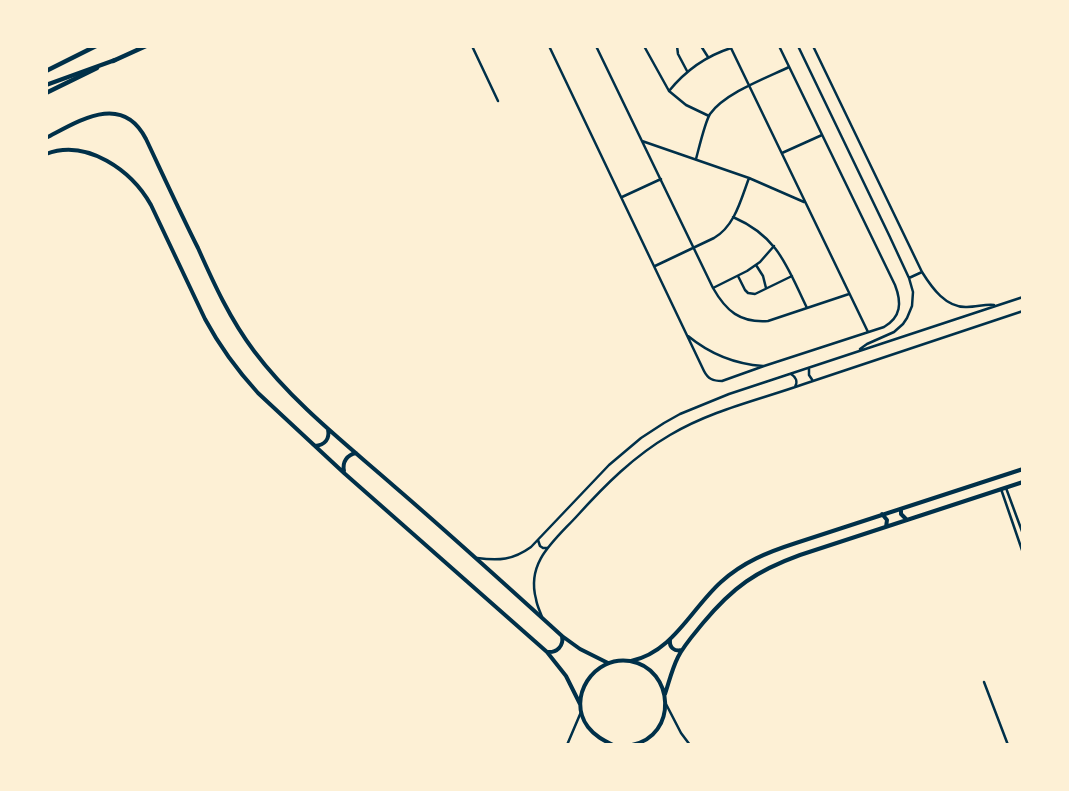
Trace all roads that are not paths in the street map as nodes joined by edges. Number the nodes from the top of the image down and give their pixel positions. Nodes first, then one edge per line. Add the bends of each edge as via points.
1 (96, 46) edge
2 (146, 46) edge
3 (472, 46) edge
4 (549, 46) edge
5 (597, 46) edge
6 (644, 46) edge
7 (677, 46) edge
8 (701, 46) edge
9 (779, 46) edge
10 (798, 46) edge
11 (814, 46) edge
12 (731, 47) edge
13 (708, 57) junction
14 (115, 60) junction
15 (789, 67) junction
16 (46, 71) edge
17 (687, 71) junction
18 (46, 85) edge
19 (749, 86) junction
20 (668, 91) junction
21 (46, 93) edge
22 (498, 101) dead end
23 (709, 116) junction
24 (822, 136) junction
25 (46, 138) edge
26 (642, 141) junction
27 (46, 154) edge
28 (782, 154) junction
29 (696, 159) junction
30 (749, 178) junction
31 (661, 179) junction
32 (622, 197) junction
33 (805, 203) junction
34 (734, 217) junction
35 (774, 246) junction
36 (693, 248) junction
37 (756, 265) junction
38 (654, 266) junction
39 (922, 272) junction
40 (738, 276) junction
41 (792, 276) junction
42 (909, 278) junction
43 (713, 288) junction
44 (766, 289) junction
45 (849, 294) junction
46 (1023, 296) edge
47 (996, 306) junction
48 (807, 308) junction
49 (1023, 311) edge
50 (868, 332) junction
51 (687, 336) junction
52 (858, 351) junction
53 (764, 366) junction
54 (809, 368) junction
55 (791, 374) junction
56 (813, 381) junction
57 (795, 387) junction
58 (328, 428) junction
59 (315, 446) junction
60 (356, 453) junction
61 (1023, 469) edge
62 (344, 473) junction
63 (1023, 482) edge
64 (1004, 488) junction
65 (901, 508) junction
66 (1015, 512) junction
67 (882, 514) junction
68 (1010, 514) junction
69 (906, 520) junction
70 (886, 527) junction
71 (1023, 534) edge
72 (538, 540) junction
73 (547, 548) junction
74 (1023, 553) edge
75 (476, 558) junction
76 (543, 618) junction
77 (562, 636) junction
78 (670, 640) junction
79 (682, 650) junction
80 (547, 652) junction
81 (631, 661) junction
82 (608, 663) junction
83 (984, 682) dead end
84 (665, 694) junction
85 (580, 704) junction
86 (666, 704) junction
87 (581, 711) junction
88 (639, 744) edge
89 (689, 744) edge
90 (567, 745) edge
91 (613, 745) edge
92 (632, 745) edge
93 (684, 745) edge
94 (1008, 745) edge

1 - 16 main road
2 - 14 main road
3 - 22 street
4 - 32 street
5 - 26 street
6 - 20 street
7 - 17 street
8 - 13 street
9 - 15 street
10 - 42 street
11 - 39 street
12 - 13 street
12 - 19 street
13 - 17 street
14 - 18 main road
14 - 21 main road
15 - 19 street
15 - 24 street
17 - 20 street
19 - 23 street via 727,98
19 - 28 street
20 - 23 street via 686,105
23 - 29 street
24 - 28 street
24 - 50 street via 900,299 898,313 890,324
25 - 58 street via 84,118 100,114 122,115 138,126 235,324 276,378
26 - 29 street
26 - 31 street
27 - 59 street via 70,149 88,153 134,180 151,205 223,351 258,393
28 - 33 street
29 - 30 street
30 - 33 street
30 - 34 street
31 - 32 street
31 - 36 street
32 - 38 street
33 - 45 street
34 - 35 street via 756,229
34 - 36 street via 722,232
35 - 37 street
35 - 41 street
36 - 38 street
36 - 43 street
37 - 40 street
37 - 44 street
38 - 51 street
39 - 42 street
39 - 47 street via 936,292 954,305
40 - 43 street
40 - 44 street via 748,293
41 - 44 street
41 - 48 street
42 - 52 street via 913,299 903,324
43 - 48 street via 725,306 750,321 768,321
45 - 48 street
45 - 50 street
46 - 47 street
47 - 52 street
49 - 56 street
50 - 53 street
51 - 53 street via 724,358
51 - 53 street via 711,380 722,381
52 - 54 street
54 - 55 street
54 - 56 street
55 - 57 street via 796,381
55 - 72 street via 704,404 652,430 599,474
56 - 57 street
57 - 73 street via 706,416 657,443 611,480
58 - 59 street via 327,439
58 - 60 street
59 - 62 street
60 - 62 street via 345,461
60 - 75 street
61 - 65 street
62 - 80 street
63 - 64 street
64 - 66 street
64 - 68 street
64 - 69 street
65 - 67 street
65 - 69 street
66 - 68 street
66 - 71 street
67 - 70 street
67 - 78 street via 749,562 712,590
68 - 74 street
69 - 70 street
70 - 79 street via 800,555 755,574 714,610
72 - 73 street via 541,547
72 - 75 street via 515,557 496,560
73 - 76 street via 538,564 534,582 536,601
75 - 76 street
76 - 77 street
77 - 80 street via 559,648
77 - 82 street
78 - 79 street via 673,649
78 - 81 street via 651,654
79 - 84 street
80 - 85 street via 566,676
81 - 82 street
81 - 84 street via 646,667 658,679
82 - 85 street via 588,678
83 - 94 street
84 - 86 street
85 - 87 street
86 - 88 street via 658,728
86 - 89 street
87 - 90 street
87 - 91 street via 587,726 598,738
88 - 92 street
89 - 93 street

